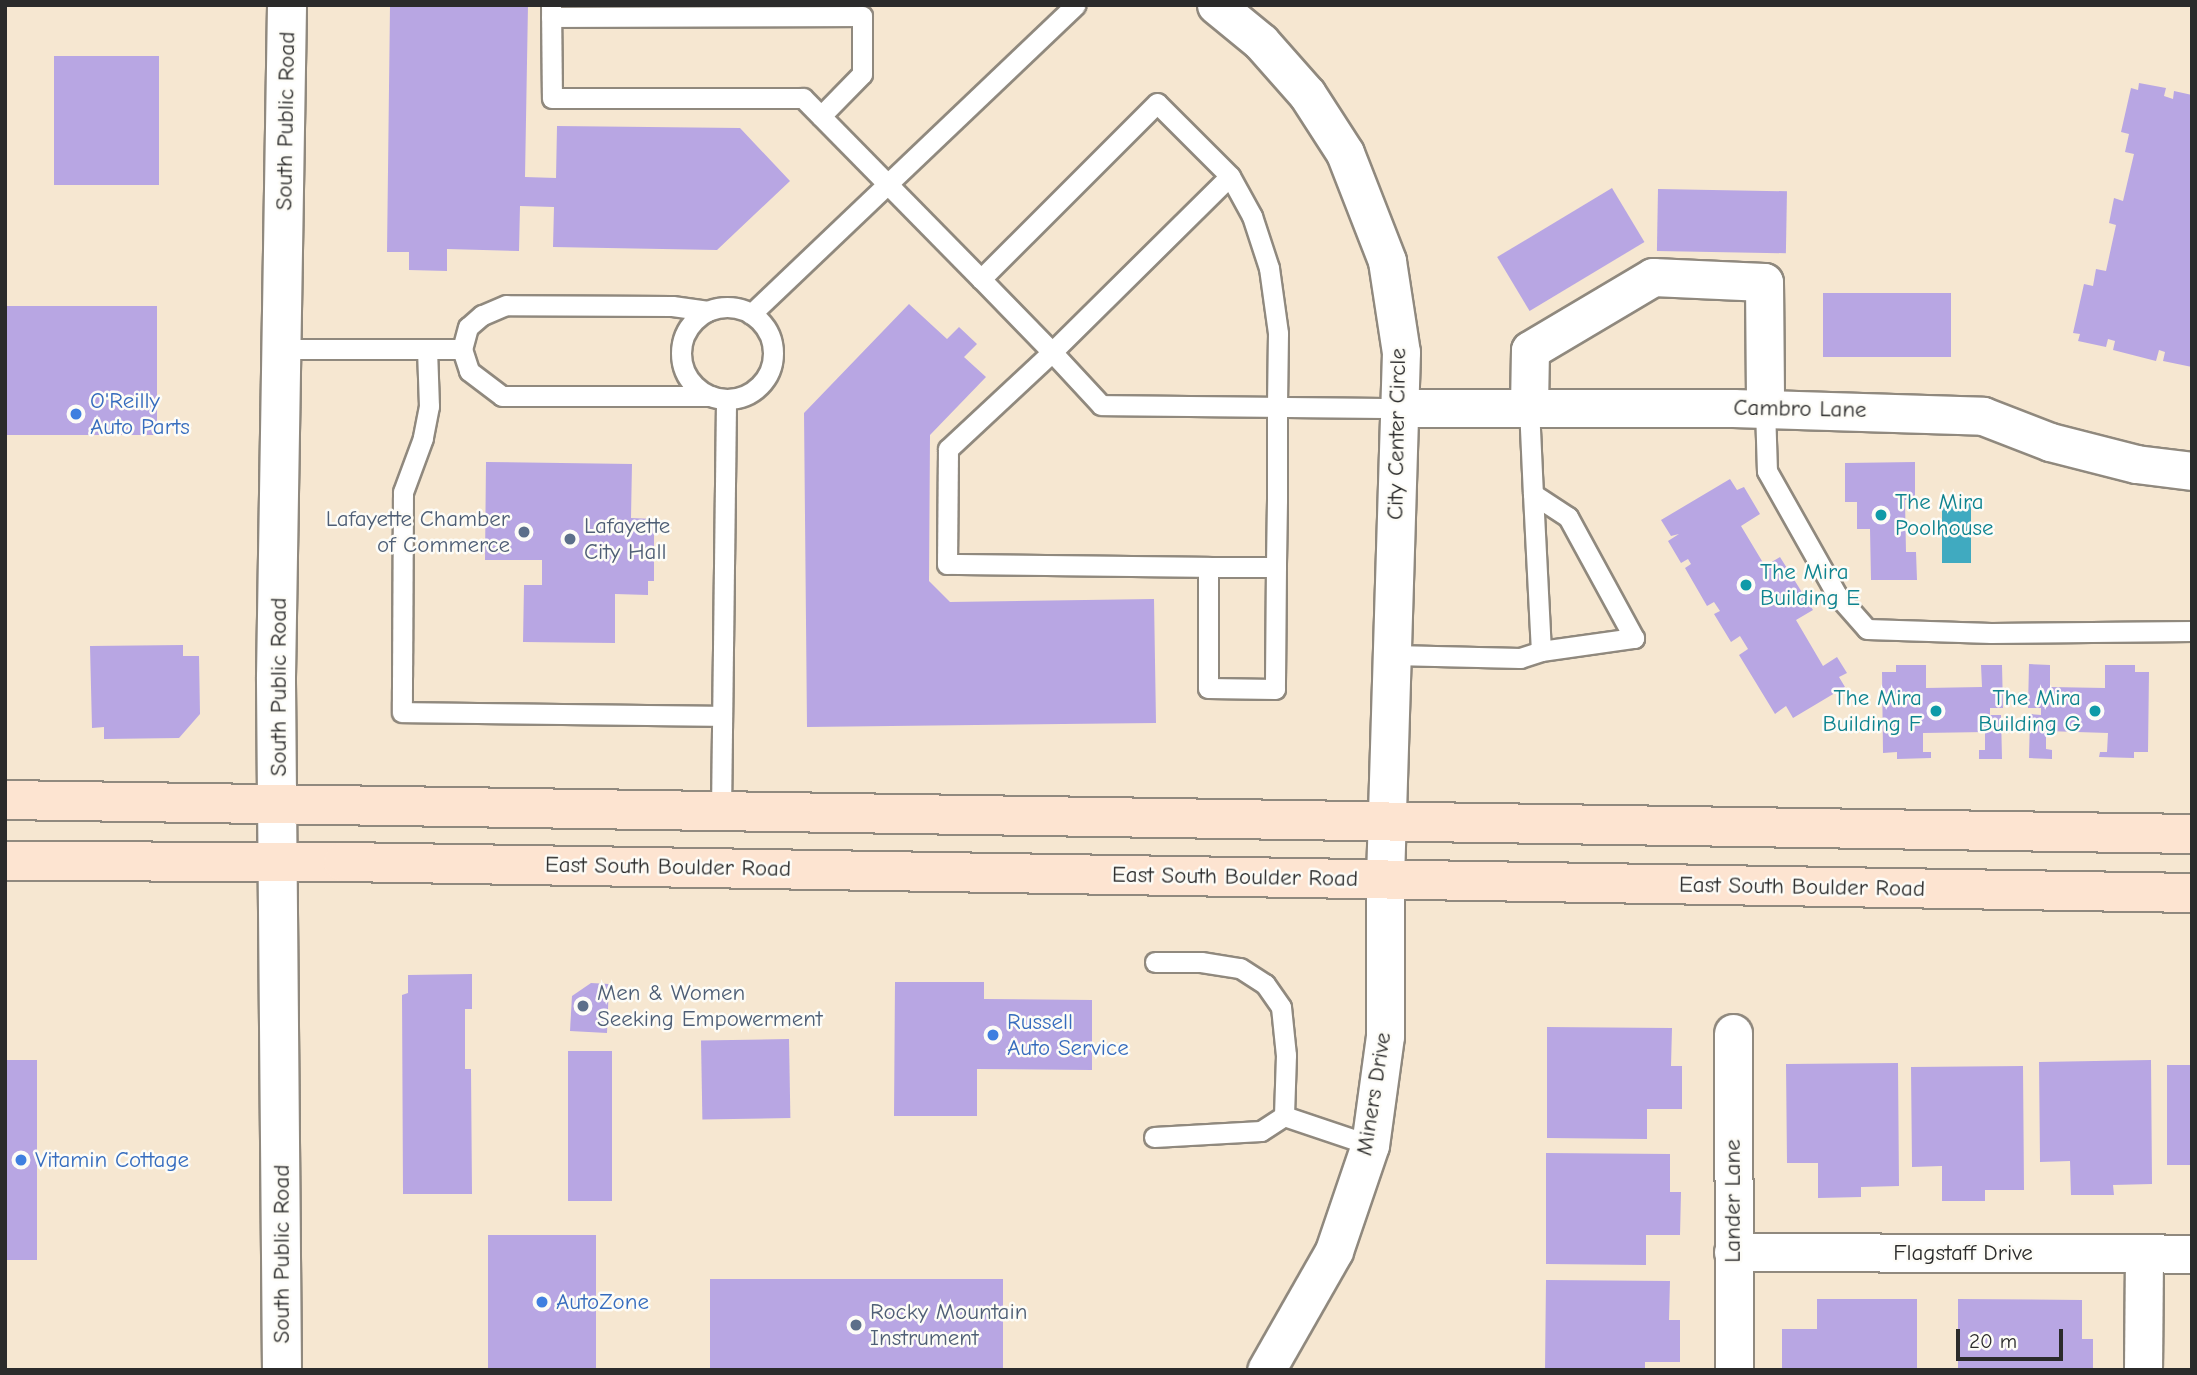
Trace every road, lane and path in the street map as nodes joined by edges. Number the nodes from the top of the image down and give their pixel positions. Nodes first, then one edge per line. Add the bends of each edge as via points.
1 (287, 5) edge
2 (1075, 5) edge
3 (1216, 5) edge
4 (551, 11) edge
5 (821, 116) junction
6 (1230, 176) junction
7 (889, 185) junction
8 (981, 279) junction
9 (708, 311) junction
10 (751, 314) junction
11 (282, 349) junction
12 (427, 349) junction
13 (462, 349) junction
14 (1052, 352) junction
15 (718, 397) junction
16 (1277, 406) junction
17 (1529, 407) junction
18 (1399, 408) junction
19 (1765, 408) junction
20 (2192, 471) edge
21 (1533, 494) junction
22 (1208, 567) junction
23 (1276, 567) junction
24 (2192, 631) edge
25 (1542, 651) junction
26 (1393, 655) junction
27 (722, 716) junction
28 (5, 800) edge
29 (280, 806) junction
30 (721, 812) junction
31 (1389, 822) junction
32 (2192, 834) edge
33 (5, 862) edge
34 (279, 862) junction
35 (1385, 880) junction
36 (2192, 893) edge
37 (1155, 962) dead end
38 (1733, 1032) dead end
39 (1284, 1116) junction
40 (1154, 1137) dead end
41 (1370, 1145) junction
42 (1733, 1252) junction
43 (2144, 1254) junction
44 (2192, 1254) edge
45 (282, 1370) edge
46 (1266, 1370) edge
47 (1734, 1370) edge
48 (2143, 1370) edge

1 - 11 street, South Public Road
2 - 7 lane
3 - 18 street, City Center Circle via 1261,41 1307,94 1345,153 1387,261 1401,352
4 - 5 lane via 552,98 803,98
4 - 5 lane via 862,16 862,74
5 - 7 lane
6 - 8 lane via 1157,103
6 - 14 lane
6 - 16 lane via 1252,216 1269,268 1278,333
7 - 8 lane
7 - 10 lane
8 - 14 lane
9 - 10 lane via 738,308
9 - 13 lane via 672,306 506,305 468,327
9 - 15 lane via 695,319 681,346 687,376 697,388
10 - 15 lane via 770,336 771,365 754,390
11 - 12 lane
11 - 29 street, South Public Road via 276,677
12 - 13 lane
12 - 27 lane via 429,406 423,438 403,492 402,712
13 - 15 lane via 469,371 502,396
14 - 16 lane via 1101,405
14 - 22 lane via 948,449 947,564
15 - 27 lane
16 - 18 lane
16 - 23 lane
17 - 18 street, Cambro Lane
17 - 19 street, Cambro Lane
17 - 19 street via 1530,350 1653,277 1764,282
17 - 21 lane
18 - 26 street, City Center Circle
19 - 20 street, Cambro Lane via 1983,416 2050,442 2136,464
19 - 24 lane via 1767,471 1837,595 1867,629
21 - 25 lane
21 - 25 lane via 1568,517 1634,638
22 - 23 lane
22 - 23 lane via 1208,688 1276,689
25 - 26 lane via 1520,658
26 - 31 street, City Center Circle
27 - 30 lane
28 - 29 main road
29 - 30 main road
29 - 34 street, South Public Road
30 - 31 main road
31 - 32 main road
31 - 35 street, City Center Circle
33 - 34 main road, East South Boulder Road
34 - 35 main road, East South Boulder Road
34 - 45 street, South Public Road
35 - 36 main road, East South Boulder Road
35 - 41 street, Miners Drive via 1385,1035
37 - 39 lane via 1240,968 1265,984 1281,1007 1286,1055
38 - 42 street, Lander Lane
39 - 40 lane via 1261,1131
39 - 41 lane
41 - 46 street, Miners Drive via 1334,1251
42 - 43 street, Flagstaff Drive
42 - 47 street, Lander Lane
43 - 44 street, Flagstaff Drive
43 - 48 street

